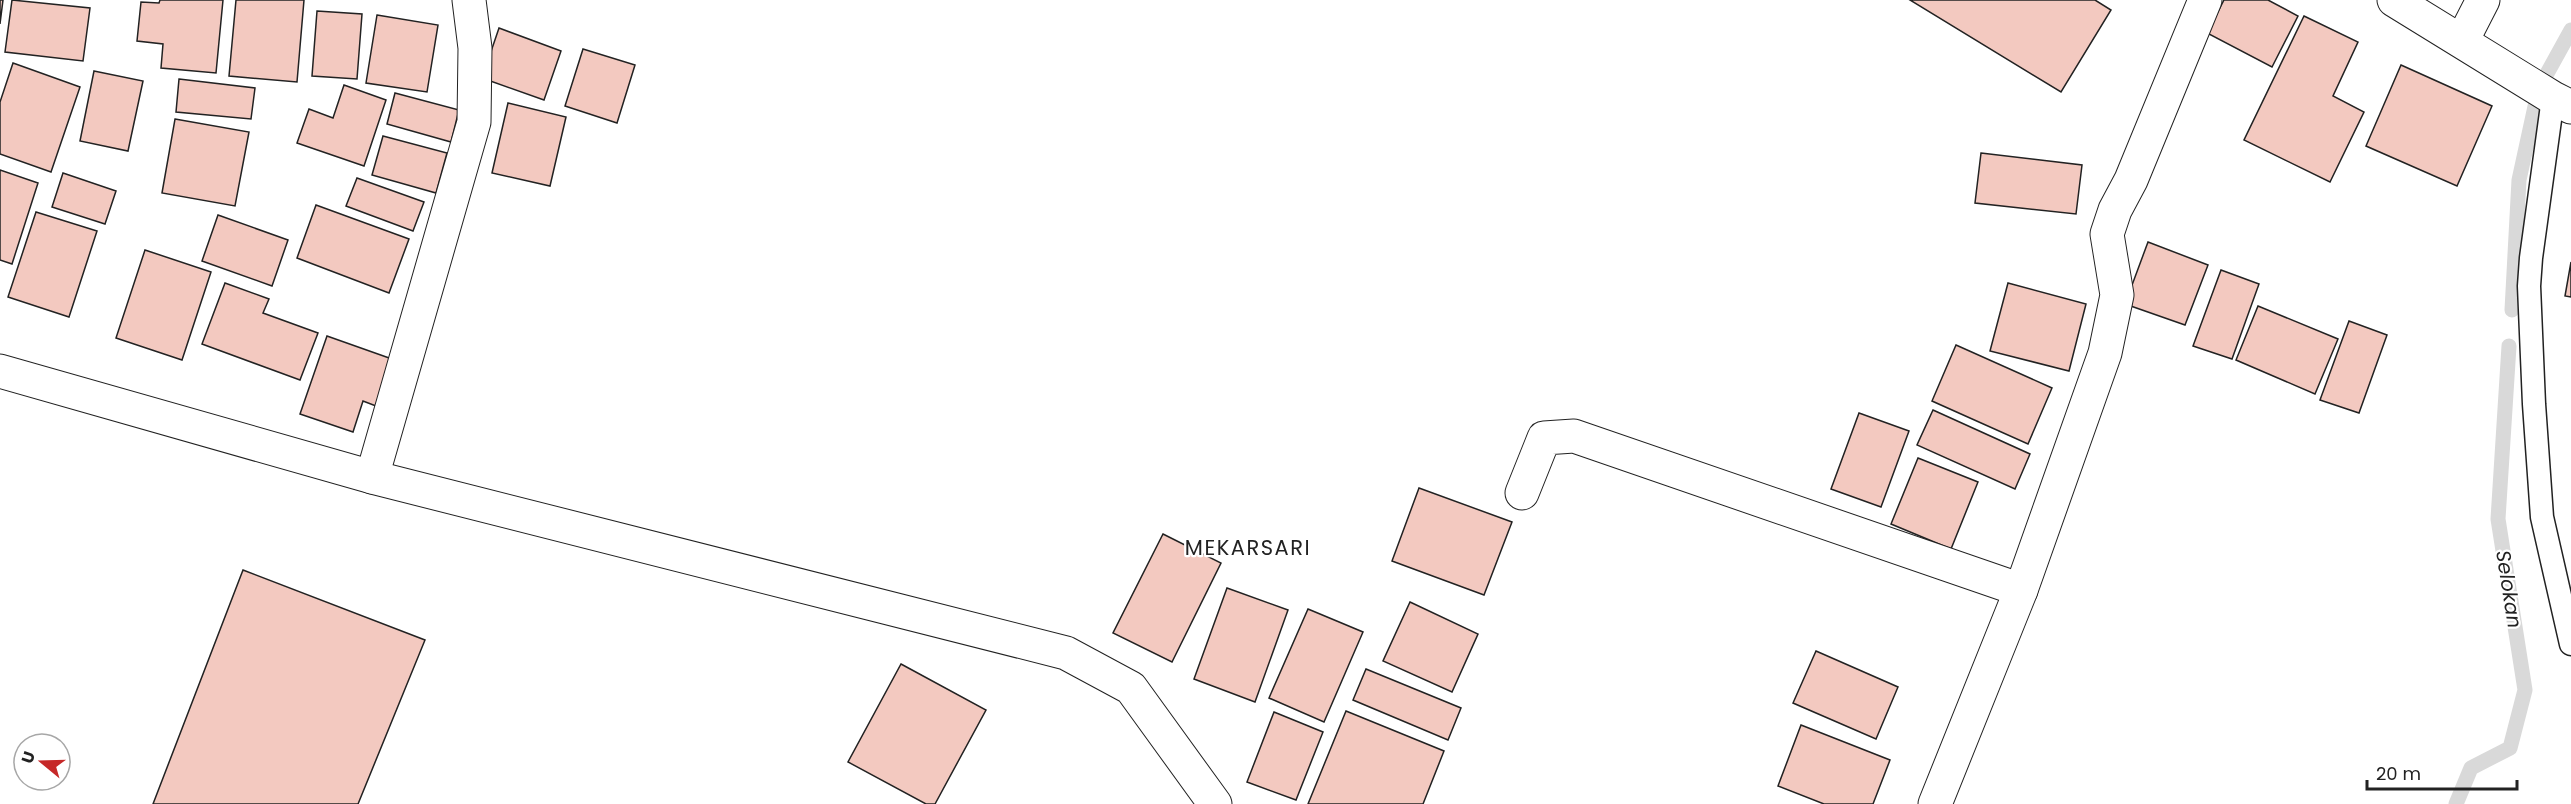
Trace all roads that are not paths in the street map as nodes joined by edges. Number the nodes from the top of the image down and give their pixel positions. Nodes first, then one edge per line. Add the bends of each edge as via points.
1 (469, 0) edge
2 (2205, 0) edge
3 (2394, 0) edge
4 (2483, 0) edge
5 (2462, 41) junction
6 (2548, 94) edge
7 (0, 371) edge
8 (372, 477) junction
9 (1522, 493) dead end
10 (2021, 590) junction
11 (2571, 644) edge
12 (1215, 804) edge
13 (1935, 804) edge

1 - 8 street via 475,48 474,122
2 - 10 street via 2107,234 2117,295 2105,353
3 - 5 street
4 - 5 street
5 - 6 street
6 - 11 lane via 2529,286 2542,517
7 - 8 street
8 - 12 street via 1066,653 1131,688
9 - 10 street via 1544,438 1574,436
10 - 13 street

